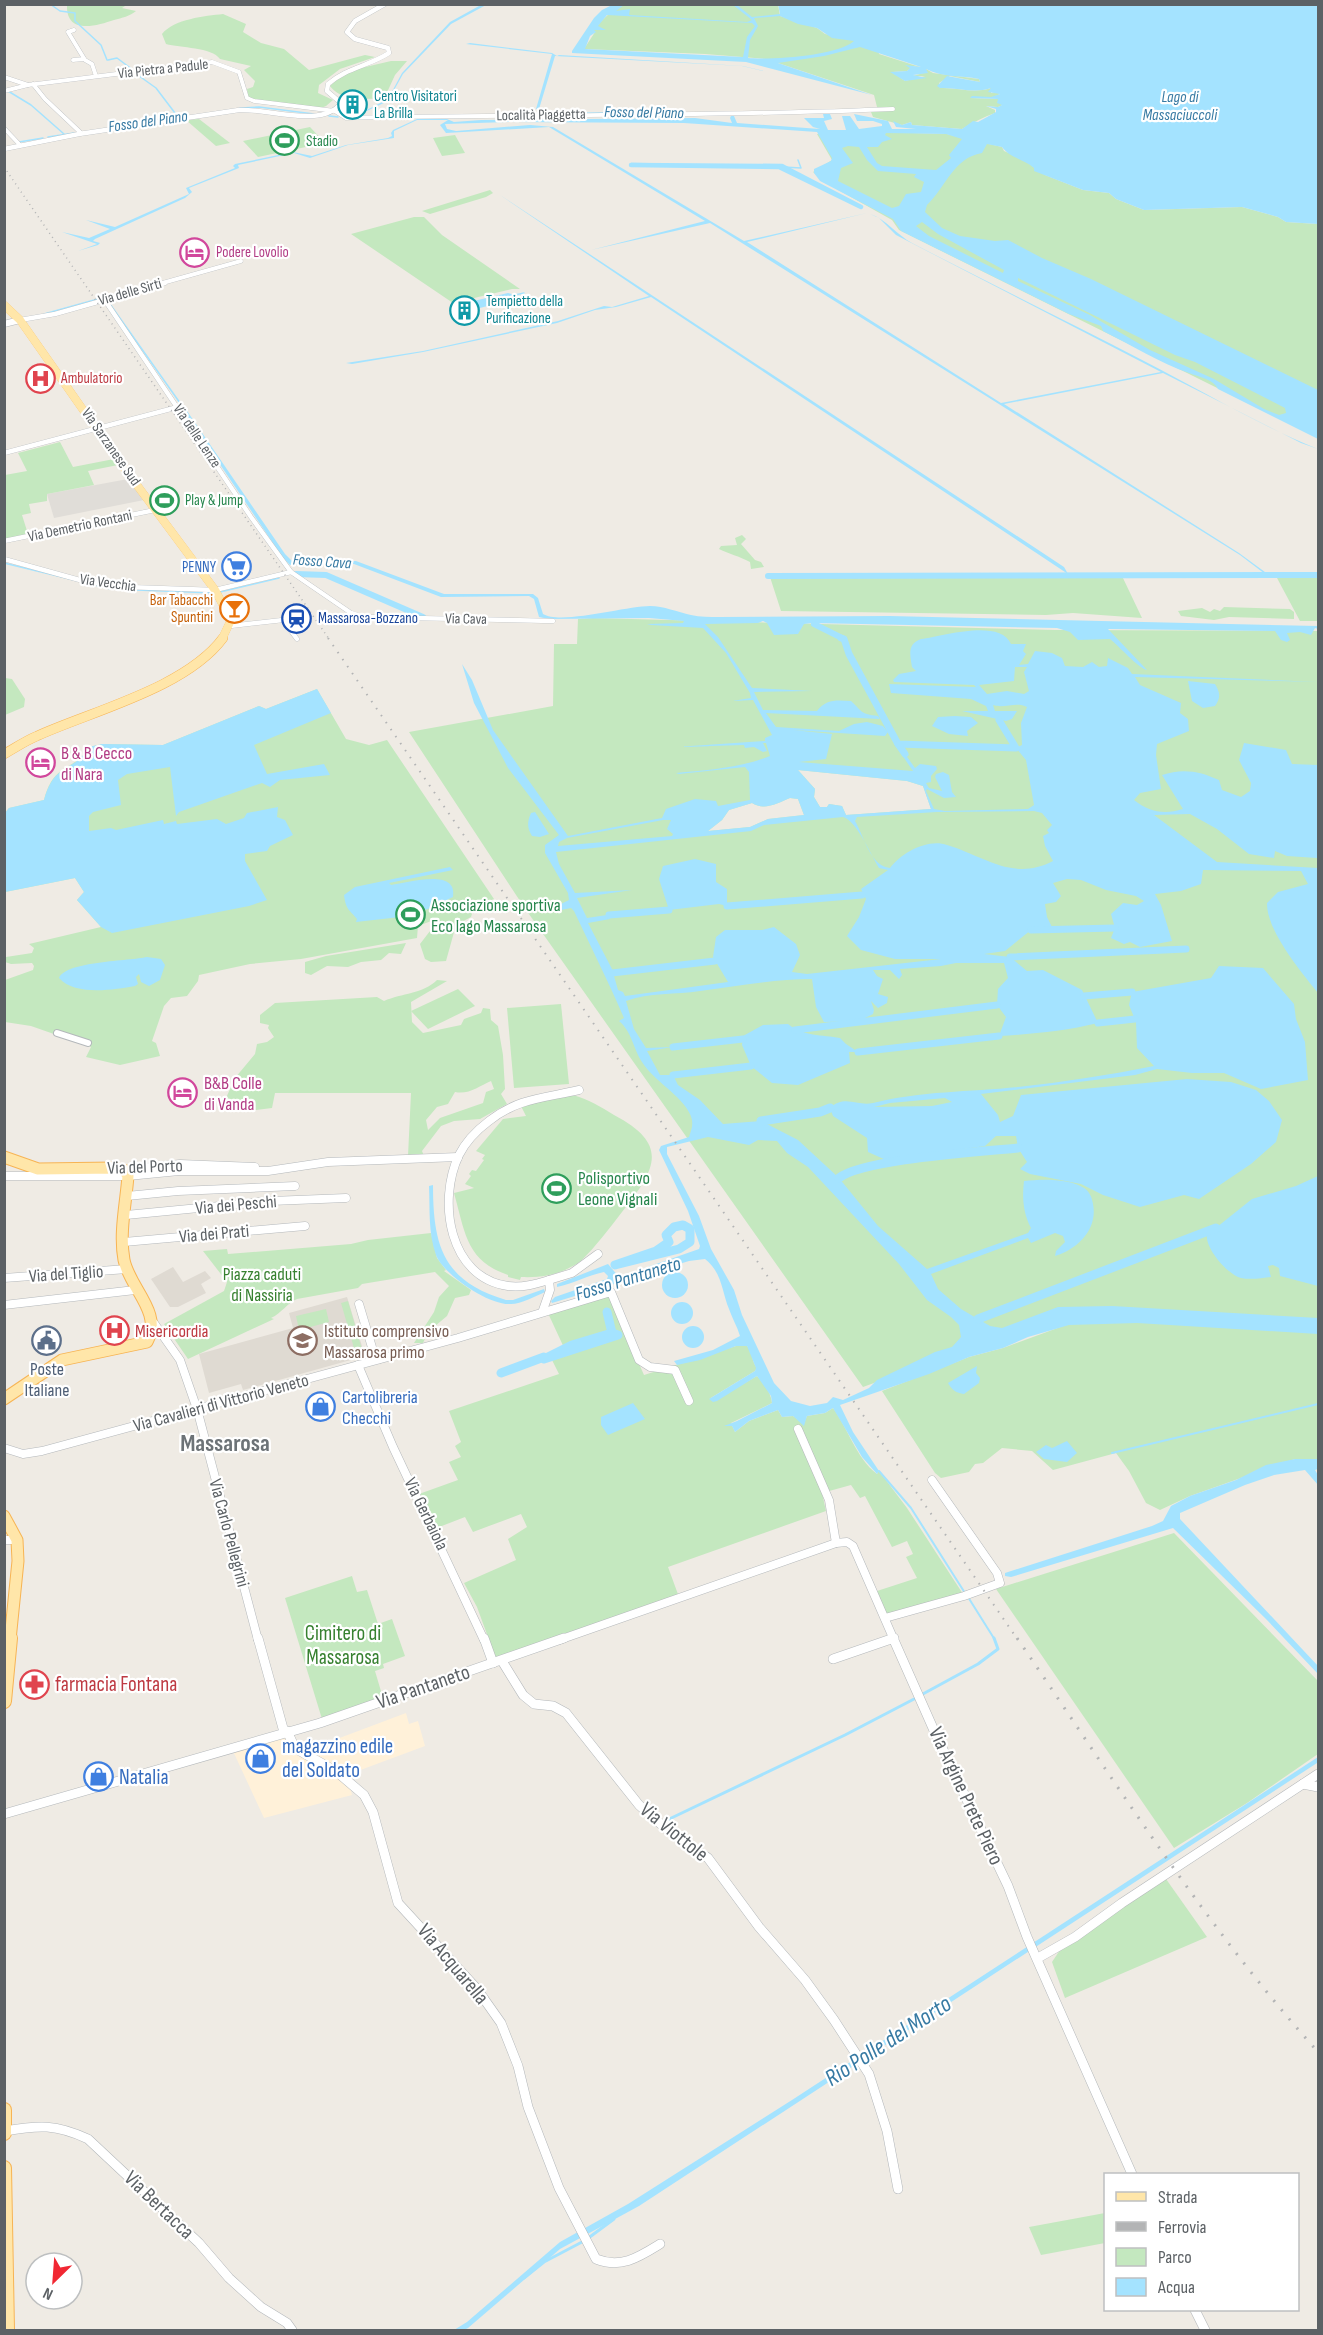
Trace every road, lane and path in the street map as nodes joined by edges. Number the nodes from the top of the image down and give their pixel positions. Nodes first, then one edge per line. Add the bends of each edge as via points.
1 (385, 4) edge
2 (74, 30) dead end
3 (84, 59) junction
4 (73, 60) dead end
5 (96, 76) junction
6 (4, 77) edge
7 (33, 84) junction
8 (28, 85) junction
9 (4, 91) edge
10 (893, 109) dead end
11 (335, 111) junction
12 (4, 128) edge
13 (81, 133) junction
14 (20, 145) junction
15 (4, 149) edge
16 (241, 261) dead end
17 (106, 298) junction
18 (4, 305) edge
19 (20, 320) junction
20 (4, 324) edge
21 (178, 407) junction
22 (97, 429) junction
23 (4, 453) edge
24 (155, 510) junction
25 (4, 541) edge
26 (4, 559) edge
27 (291, 572) junction
28 (216, 592) junction
29 (553, 621) dead end
30 (230, 626) junction
31 (297, 639) dead end
32 (4, 754) edge
33 (57, 1033) dead end
34 (88, 1043) dead end
35 (579, 1090) dead end
36 (4, 1157) edge
37 (458, 1157) junction
38 (126, 1173) junction
39 (4, 1176) edge
40 (295, 1186) dead end
41 (127, 1196) junction
42 (346, 1198) dead end
43 (126, 1215) junction
44 (305, 1226) dead end
45 (124, 1242) junction
46 (598, 1254) dead end
47 (127, 1269) junction
48 (4, 1278) edge
49 (549, 1280) junction
50 (135, 1290) junction
51 (359, 1304) dead end
52 (4, 1305) edge
53 (543, 1311) junction
54 (154, 1323) junction
55 (379, 1359) junction
56 (358, 1365) junction
57 (4, 1399) edge
58 (689, 1401) dead end
59 (197, 1409) junction
60 (798, 1429) dead end
61 (4, 1448) edge
62 (932, 1480) dead end
63 (4, 1516) edge
64 (11, 1540) edge
65 (836, 1543) junction
66 (9, 1612) edge
67 (885, 1618) junction
68 (894, 1638) junction
69 (833, 1659) dead end
70 (498, 1662) junction
71 (4, 1701) edge
72 (285, 1731) junction
73 (1318, 1774) edge
74 (1303, 1784) junction
75 (1318, 1787) edge
76 (4, 1814) edge
77 (1037, 1956) junction
78 (4, 2110) edge
79 (4, 2132) edge
80 (4, 2168) edge
81 (1131, 2173) edge
82 (898, 2189) dead end
83 (5, 2206) edge
84 (660, 2244) dead end
85 (1195, 2311) edge
86 (7, 2331) edge
87 (292, 2331) edge
88 (1205, 2331) edge

1 - 11 street via 360,18 347,32 355,40 388,48 390,54 350,68 328,84 327,91 341,103
2 - 3 street via 68,32
3 - 4 street
3 - 5 street via 92,64
5 - 7 street, Via Pietra a Padule
5 - 11 street, Via Pietra a Padule via 212,62 239,72 247,98 254,101
6 - 8 street
7 - 8 street, Via Pietra a Padule
7 - 13 street
8 - 9 street, Via Pietra a Padule
10 - 11 street, Località Piaggetta via 764,115 351,118 342,118
11 - 13 street via 303,116 245,109
12 - 14 street
13 - 14 street
14 - 15 street
16 - 17 street, Via delle Sirti
17 - 19 street, Via delle Sirti
17 - 21 street, Via delle Lenze
18 - 19 main road, Via Sarzanese Sud
19 - 20 street
19 - 22 main road, Via Sarzanese Sud
21 - 22 street
21 - 27 street, Via delle Lenze
22 - 23 street
22 - 24 main road, Via Sarzanese Sud
24 - 25 street, Via Demetrio Rontani
24 - 28 main road, Via Sarzanese Sud
26 - 28 street, Via Vecchia via 103,585
27 - 28 street
27 - 29 street, Via Cava via 363,617
28 - 30 main road, Via Sarzanese Sud
30 - 31 street via 283,620
30 - 32 main road via 219,642 179,674
33 - 34 street
35 - 37 street via 544,1095 500,1113 481,1128
36 - 38 main road, Via del Porto via 38,1169 114,1168
37 - 38 street, Via del Porto via 328,1162 287,1170
37 - 49 street via 448,1197 448,1215 450,1233 459,1252 471,1267 504,1285 529,1286
38 - 39 street
38 - 41 main road, Via Carlo Pellegrini
40 - 41 street
41 - 43 main road, Via Carlo Pellegrini
42 - 43 street, Via dei Peschi
43 - 45 main road, Via Carlo Pellegrini
44 - 45 street, Via dei Prati
45 - 47 main road, Via Carlo Pellegrini
46 - 49 street via 572,1273
47 - 48 street, Via del Tiglio
47 - 50 main road, Via Carlo Pellegrini
49 - 53 street
50 - 52 street
50 - 54 main road, Via Carlo Pellegrini
51 - 55 street
53 - 55 street, Via Cavalieri di Vittorio Veneto
53 - 58 street, Via Cavalieri di Vittorio Veneto via 611,1292 639,1359 649,1367 675,1370
54 - 57 main road via 153,1335 147,1342 62,1360
54 - 59 street, Via Carlo Pellegrini via 180,1360
55 - 56 street, Via Cavalieri di Vittorio Veneto
56 - 59 street, Via Cavalieri di Vittorio Veneto
56 - 70 street, Via Gerbaiola via 393,1447
59 - 61 street, Via Cavalieri di Vittorio Veneto via 24,1454
59 - 72 street, Via Carlo Pellegrini via 232,1550
60 - 65 street via 829,1500
62 - 67 street via 998,1573 1000,1583
63 - 64 main road
64 - 66 main road via 18,1561
65 - 67 street, Via Argine Prete Piero via 853,1546
65 - 70 street, Via Pantaneto
66 - 71 main road
67 - 68 street, Via Argine Prete Piero
68 - 69 street
68 - 77 street, Via Argine Prete Piero
70 - 72 street, Via Pantaneto via 320,1723
70 - 82 street, Via Viottole via 534,1704 553,1706 566,1713 639,1805 708,1858 759,1927 805,1980 869,2074 887,2131
72 - 76 street, Via Pantaneto via 82,1795
72 - 84 street, Via Acquarella via 300,1751 337,1772 364,1795 373,1812 398,1903 477,1989 501,2023 559,2188 596,2259 607,2265 628,2264
73 - 74 street
74 - 75 street
74 - 77 street via 1075,1937
77 - 81 street, Via Argine Prete Piero
78 - 79 main road
79 - 87 street, Via Bertacca via 46,2124 88,2139 199,2243 229,2278
80 - 83 main road
83 - 86 main road
85 - 88 street

